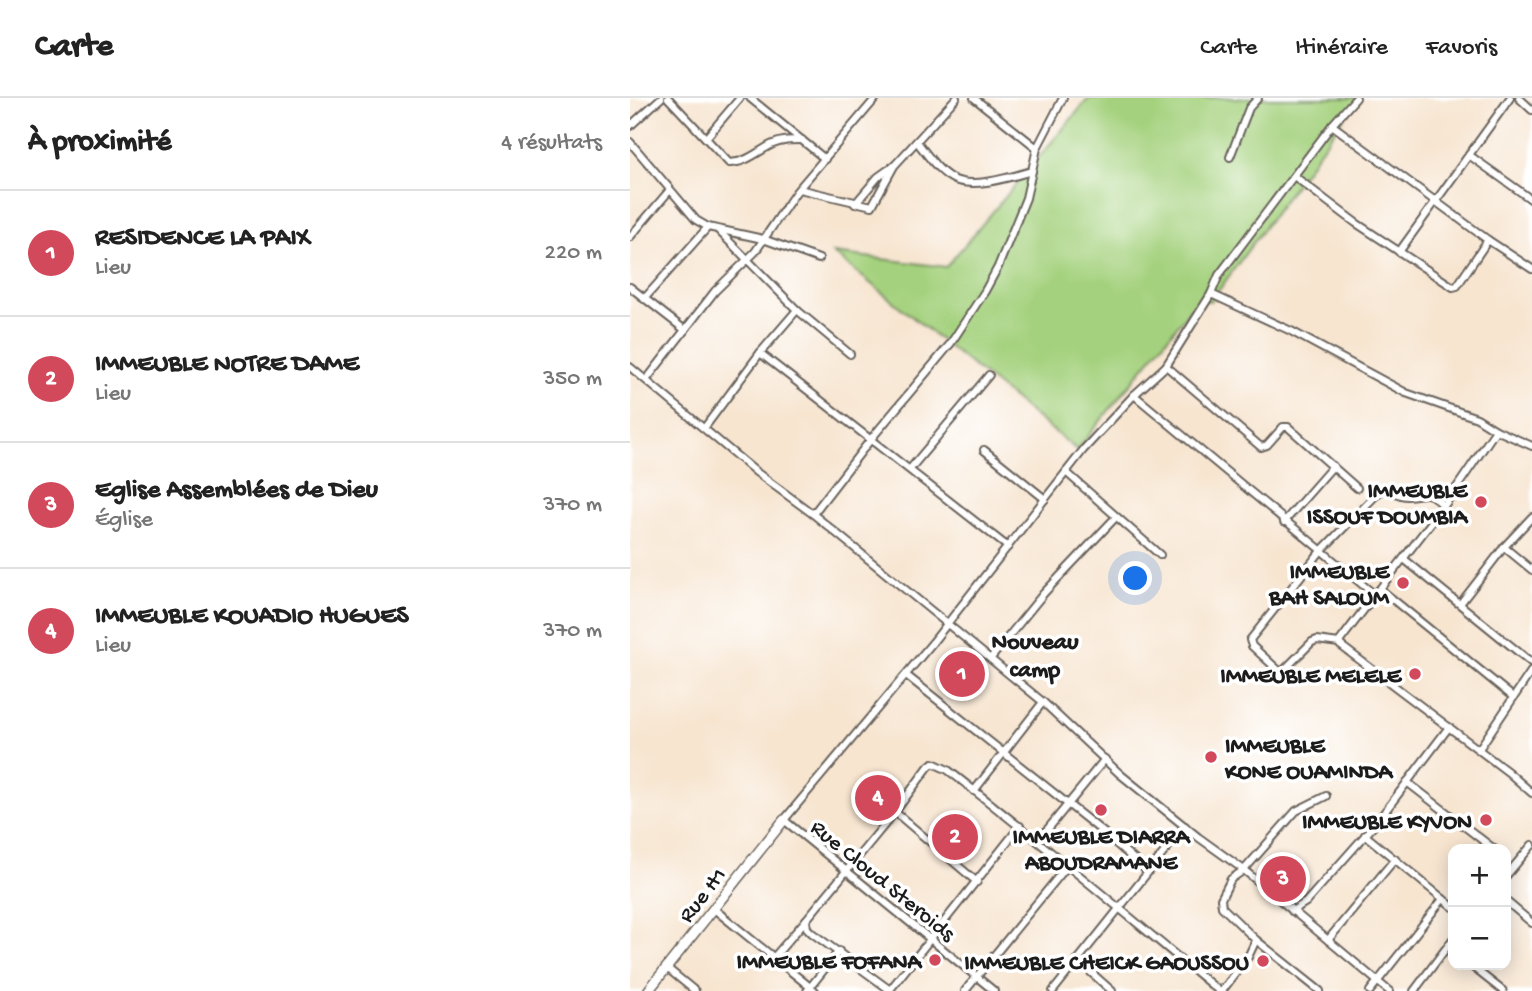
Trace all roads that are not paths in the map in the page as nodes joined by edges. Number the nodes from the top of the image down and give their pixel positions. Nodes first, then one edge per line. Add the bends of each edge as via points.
1 (661, 98) edge
2 (668, 98) edge
3 (740, 98) edge
4 (750, 98) edge
5 (876, 98) edge
6 (956, 98) edge
7 (974, 98) edge
8 (1063, 98) edge
9 (1258, 98) edge
10 (1356, 98) edge
11 (1510, 98) edge
12 (1519, 98) edge
13 (1532, 110) edge
14 (1332, 125) junction
15 (630, 126) edge
16 (706, 138) junction
17 (802, 140) junction
18 (630, 142) edge
19 (916, 142) junction
20 (1037, 148) junction
21 (1469, 155) junction
22 (1230, 157) dead end
23 (825, 159) junction
24 (894, 166) junction
25 (1032, 171) junction
26 (1294, 176) junction
27 (799, 189) junction
28 (670, 191) junction
29 (1435, 200) junction
30 (1532, 200) edge
31 (855, 204) junction
32 (708, 227) junction
33 (717, 229) junction
34 (630, 237) edge
35 (763, 239) junction
36 (1488, 240) junction
37 (1399, 252) junction
38 (747, 258) junction
39 (819, 259) dead end
40 (1532, 269) edge
41 (630, 287) edge
42 (1211, 294) junction
43 (644, 299) junction
44 (797, 310) junction
45 (685, 330) junction
46 (760, 353) junction
47 (850, 354) dead end
48 (1166, 366) junction
49 (630, 367) edge
50 (989, 375) dead end
51 (647, 379) junction
52 (1133, 395) junction
53 (705, 427) junction
54 (1496, 429) junction
55 (871, 439) junction
56 (1532, 446) edge
57 (984, 450) dead end
58 (1333, 466) junction
59 (910, 469) junction
60 (1066, 472) junction
61 (1357, 488) dead end
62 (1045, 499) junction
63 (1444, 506) junction
64 (813, 514) junction
65 (1116, 517) junction
66 (1532, 517) edge
67 (1284, 522) junction
68 (1008, 547) junction
69 (1504, 547) junction
70 (1320, 552) junction
71 (1160, 555) dead end
72 (1404, 559) junction
73 (1532, 570) edge
74 (1377, 592) junction
75 (1460, 604) junction
76 (948, 624) junction
77 (1339, 643) junction
78 (991, 658) junction
79 (1532, 663) edge
80 (1532, 670) edge
81 (906, 675) junction
82 (1513, 697) junction
83 (1043, 702) junction
84 (1449, 727) junction
85 (1479, 749) junction
86 (1003, 753) junction
87 (1105, 759) junction
88 (1407, 782) junction
89 (974, 790) junction
90 (1532, 793) edge
91 (1326, 796) dead end
92 (1068, 804) junction
93 (895, 812) junction
94 (784, 820) junction
95 (1185, 825) junction
96 (1020, 826) junction
97 (1365, 835) junction
98 (1038, 841) junction
99 (1488, 844) edge
100 (1532, 845) edge
101 (1395, 859) junction
102 (1511, 863) edge
103 (1068, 865) junction
104 (1515, 866) junction
105 (846, 869) junction
106 (1244, 870) junction
107 (1511, 870) edge
108 (1147, 871) junction
109 (976, 882) junction
110 (1443, 899) junction
111 (1448, 903) edge
112 (1511, 905) edge
113 (714, 909) junction
114 (1118, 909) junction
115 (1292, 911) junction
116 (806, 920) junction
117 (1532, 923) edge
118 (931, 939) junction
119 (1256, 940) junction
120 (1328, 940) junction
121 (839, 951) junction
122 (1448, 951) edge
123 (775, 956) junction
124 (1077, 960) junction
125 (667, 968) junction
126 (1476, 970) edge
127 (977, 976) junction
128 (1378, 982) junction
129 (1310, 988) edge
130 (811, 990) edge
131 (889, 990) edge
132 (648, 991) edge
133 (695, 991) edge
134 (965, 991) edge
135 (994, 991) edge
136 (1053, 991) edge
137 (1112, 991) edge
138 (1220, 991) edge
139 (1320, 991) edge
140 (1370, 991) edge
141 (1389, 991) edge
142 (1414, 991) edge
143 (1503, 991) edge

1 - 15 street
2 - 16 street
3 - 16 street
4 - 17 street
5 - 23 street
6 - 19 street
7 - 20 street
8 - 20 street
9 - 22 street via 1249,108
10 - 14 street
11 - 21 street
12 - 13 street
14 - 26 street
14 - 29 street
16 - 17 street via 730,163 753,157 783,140
17 - 23 street
18 - 28 street
19 - 24 street
19 - 25 street via 956,181 1002,179
20 - 25 street
21 - 29 street
21 - 30 street
23 - 27 street
24 - 31 street
24 - 31 street via 874,205
25 - 55 street via 1026,198 985,291 951,343
26 - 37 street
26 - 42 street via 1219,275
27 - 31 street
27 - 35 street
28 - 32 street
28 - 34 street
29 - 36 street
29 - 37 street
32 - 33 street
32 - 43 street
33 - 35 street
33 - 38 street
35 - 38 street
35 - 39 street
36 - 37 street via 1455,286
36 - 40 street
38 - 44 street
38 - 45 street
41 - 43 street
42 - 48 street
42 - 54 street via 1406,393
43 - 45 street
44 - 46 street
44 - 47 street
45 - 51 street
46 - 53 street
46 - 55 street
48 - 52 street
48 - 58 street via 1261,447 1285,426
49 - 51 street
50 - 59 street
51 - 53 street
52 - 60 street
52 - 67 street
53 - 64 street
54 - 56 street
54 - 63 street
55 - 59 street
55 - 64 street
57 - 62 street
58 - 61 street
58 - 67 street
59 - 68 street
60 - 62 street
60 - 65 street
62 - 68 street
63 - 70 street via 1424,492 1404,497 1384,489
63 - 72 street
64 - 76 street
65 - 71 street
65 - 78 street
66 - 69 street
67 - 70 street
68 - 76 street
69 - 73 street
69 - 75 street
70 - 74 street
70 - 77 street via 1250,640 1283,671 1312,642
72 - 74 street
72 - 75 street
74 - 77 street
74 - 82 street
75 - 79 street
76 - 78 street
76 - 81 street
77 - 84 street
78 - 83 street
80 - 82 street
81 - 86 street
81 - 94 street
82 - 85 street
83 - 86 street
83 - 87 street
84 - 85 street
84 - 88 street
85 - 90 street
86 - 89 street
86 - 92 street
87 - 92 street
87 - 95 street
88 - 97 street
88 - 99 street
89 - 93 street via 943,766 933,764
89 - 96 street
91 - 106 street via 1292,815
92 - 98 street
92 - 108 street
93 - 105 street
93 - 109 street
94 - 105 street, Rue Cloud Steroids
94 - 113 street, Rue H1
95 - 106 street
95 - 108 street
96 - 98 street
96 - 109 street
97 - 101 street
97 - 115 street via 1306,902
98 - 103 street
100 - 104 street
101 - 110 street
101 - 120 street
102 - 104 street
103 - 114 street
103 - 127 street
104 - 107 street
105 - 116 street
105 - 118 street, Rue Cloud Steroids
106 - 115 street
106 - 119 street via 1231,879 1221,903
108 - 114 street
109 - 118 street
110 - 111 street
110 - 128 street
112 - 117 street
113 - 123 street
113 - 125 street, Rue H1
114 - 124 street
114 - 138 street
115 - 120 street
116 - 121 street via 812,933
116 - 123 street
118 - 127 street, Rue Cloud Steroids
118 - 131 street
119 - 129 street
119 - 138 street
120 - 128 street
121 - 130 street
121 - 131 street
122 - 142 street
123 - 130 street
124 - 136 street
124 - 137 street
125 - 132 street, Rue H1
125 - 133 street
126 - 143 street
127 - 134 street
127 - 135 street, Rue Cloud Steroids
128 - 140 street
128 - 141 street
129 - 139 street

